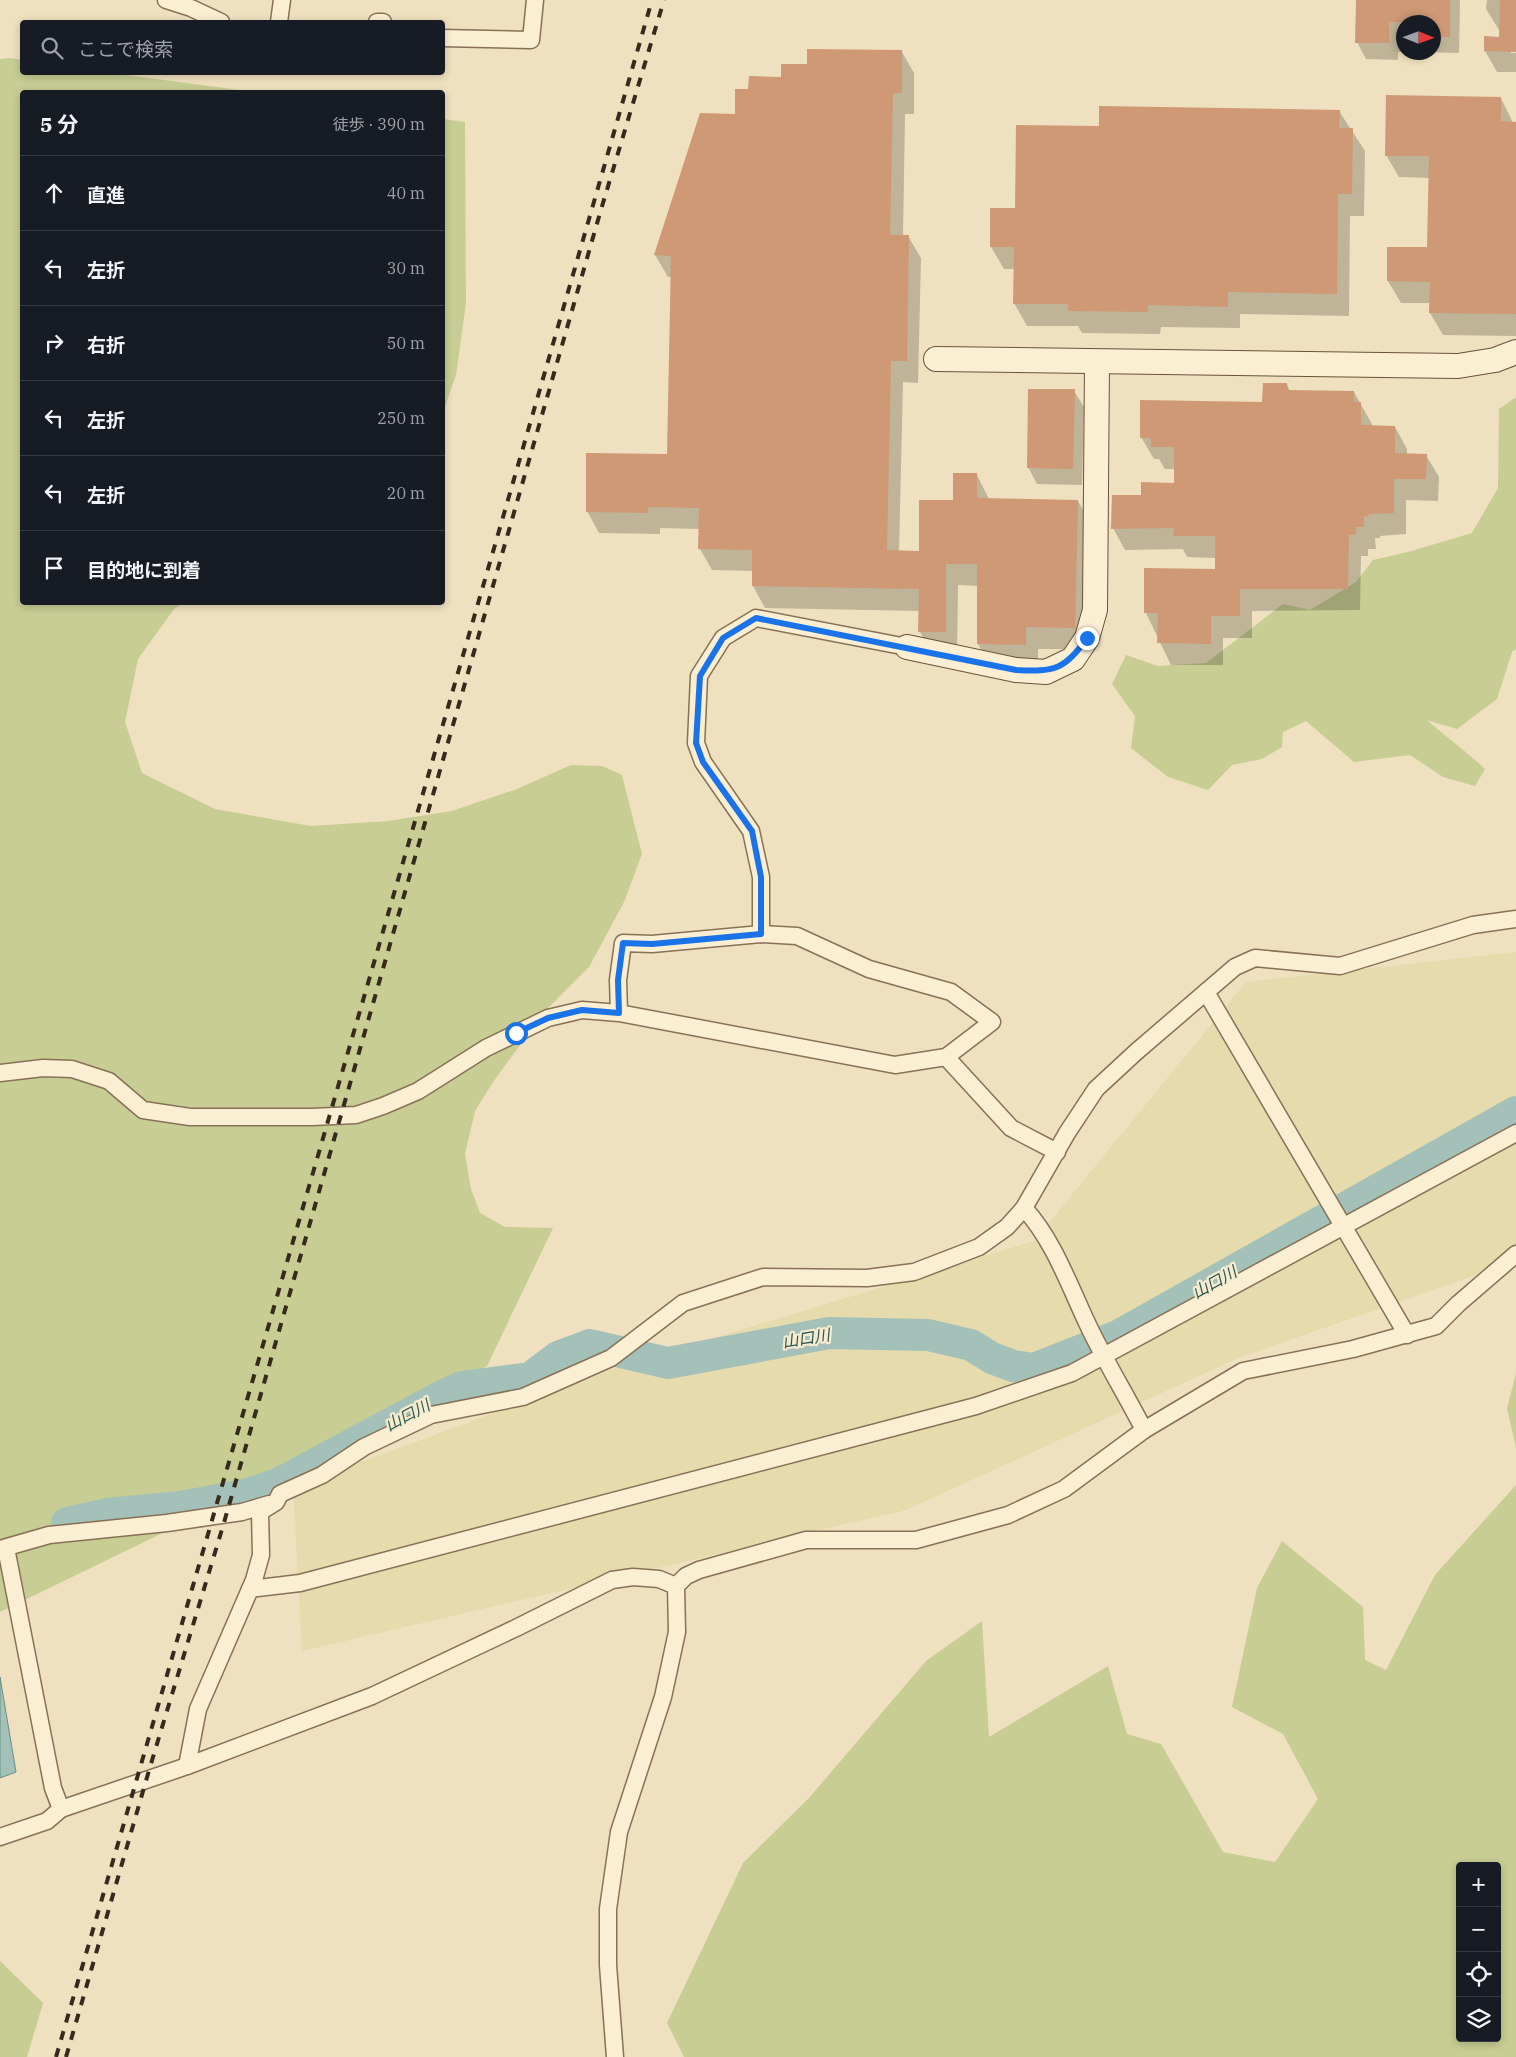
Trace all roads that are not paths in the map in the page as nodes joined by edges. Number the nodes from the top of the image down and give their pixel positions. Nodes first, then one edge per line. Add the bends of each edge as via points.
1 (166, 0) edge
2 (282, 0) edge
3 (535, 0) edge
4 (217, 20) edge
5 (279, 20) edge
6 (445, 38) edge
7 (1516, 352) edge
8 (936, 359) dead end
9 (1097, 363) junction
10 (906, 647) joint
11 (1516, 919) edge
12 (761, 934) junction
13 (1206, 992) junction
14 (619, 1013) junction
15 (946, 1057) junction
16 (0, 1073) edge
17 (1516, 1133) edge
18 (1057, 1152) junction
19 (1024, 1208) junction
20 (1342, 1228) junction
21 (1516, 1254) edge
22 (1407, 1335) junction
23 (1105, 1355) junction
24 (1144, 1430) junction
25 (276, 1502) junction
26 (3, 1548) edge
27 (676, 1586) junction
28 (250, 1589) junction
29 (187, 1766) junction
30 (61, 1809) junction
31 (0, 1837) edge
32 (615, 2057) edge

1 - 4 street
2 - 5 street
3 - 6 street via 531,40
7 - 9 street via 1495,360 1458,366
8 - 9 street
9 - 10 street via 1095,610 1087,638 1073,659 1046,672 1016,670
10 - 12 street via 756,618 723,638 700,676 696,743 703,762 752,831 761,877
11 - 13 street via 1473,925 1340,966 1256,958 1236,967
12 - 14 street via 661,944 623,943 618,980
12 - 15 street via 797,936 869,969 951,992 992,1022
13 - 18 street via 1096,1089
13 - 20 street
14 - 15 street via 895,1065
14 - 16 street via 582,1010 548,1018 486,1048 418,1091 356,1115 190,1117 143,1110 109,1081 72,1069 43,1068
15 - 18 street via 1011,1128
17 - 20 street
18 - 19 street
19 - 23 street via 1054,1252
19 - 25 street via 1007,1228 979,1247 914,1272 867,1278 763,1277 683,1303 611,1358 524,1397 431,1415 364,1447 322,1475 280,1494
20 - 22 street
20 - 23 street
21 - 22 street via 1436,1326
22 - 24 street via 1243,1371
23 - 24 street
23 - 28 street via 1072,1373 976,1406 300,1583
24 - 27 street via 1064,1489 1008,1515 916,1540 806,1540 699,1570
25 - 26 street via 223,1515 49,1535
25 - 28 street via 260,1512 261,1555
26 - 30 street via 53,1788
27 - 29 street via 659,1579 633,1577 612,1580 372,1696
27 - 32 street via 677,1632 663,1697 619,1832 608,1909 608,1965
28 - 29 street via 198,1709
29 - 30 street
30 - 31 street via 48,1821

